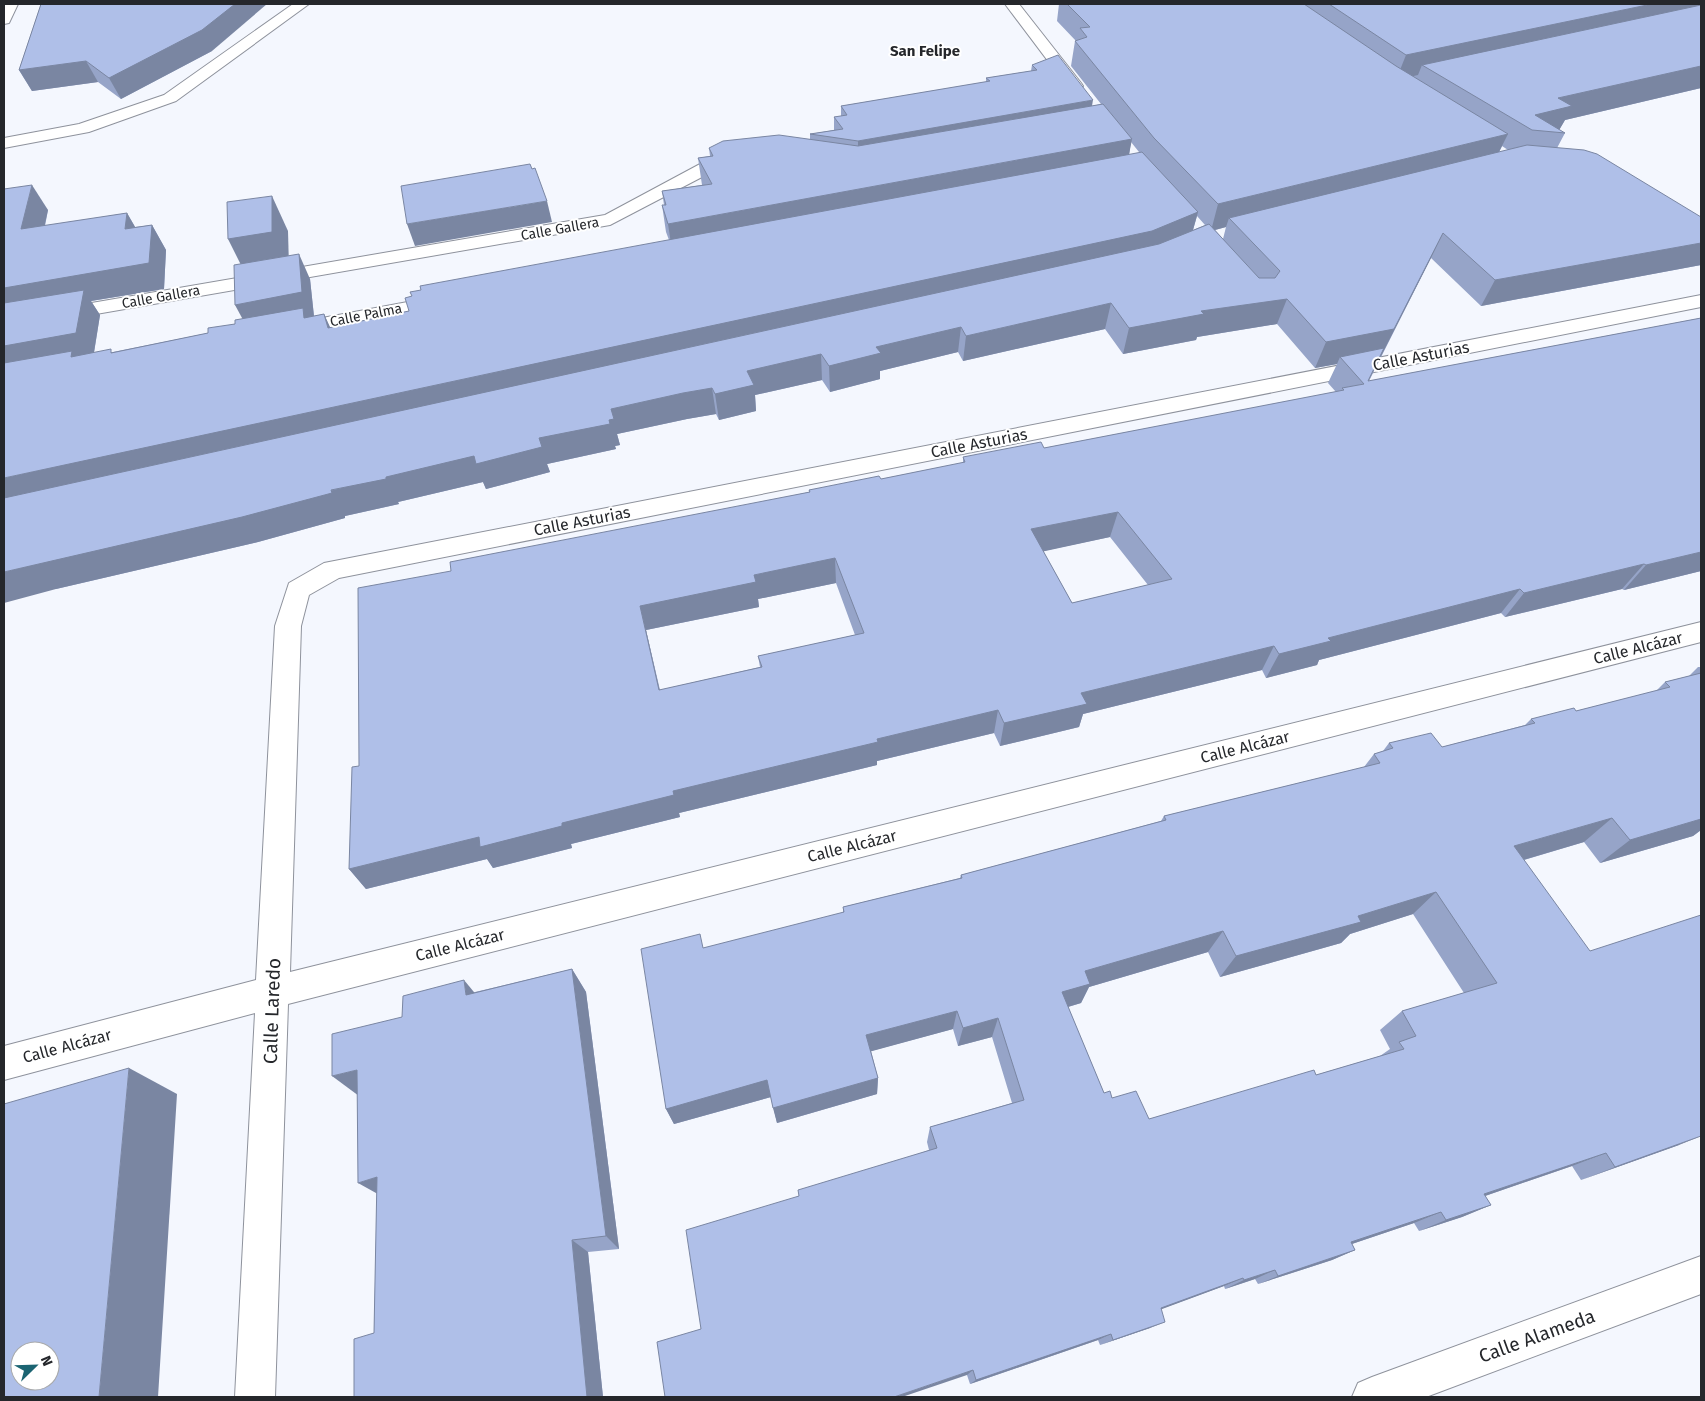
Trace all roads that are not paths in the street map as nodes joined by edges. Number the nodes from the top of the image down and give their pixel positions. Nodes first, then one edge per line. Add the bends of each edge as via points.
1 (10, 4) edge
2 (302, 4) edge
3 (1012, 4) edge
4 (4, 20) edge
5 (1085, 98) edge
6 (4, 143) edge
7 (751, 157) edge
8 (465, 297) edge
9 (1701, 301) edge
10 (4, 324) edge
11 (268, 334) edge
12 (288, 626) joint
13 (1701, 632) edge
14 (273, 992) junction
15 (4, 1063) edge
16 (1701, 1275) edge
17 (255, 1397) edge
18 (1372, 1397) edge

1 - 4 street
2 - 6 street via 170,98 83,128
3 - 5 street
7 - 10 street, Calle Gallera via 721,160 610,220
8 - 11 street, Calle Palma
9 - 12 street, Calle Asturias via 332,570 298,590
12 - 14 street, Calle Laredo
13 - 14 street, Calle Alcázar
14 - 15 street, Calle Alcázar
14 - 17 street, Calle Laredo
16 - 18 street, Calle Alameda

